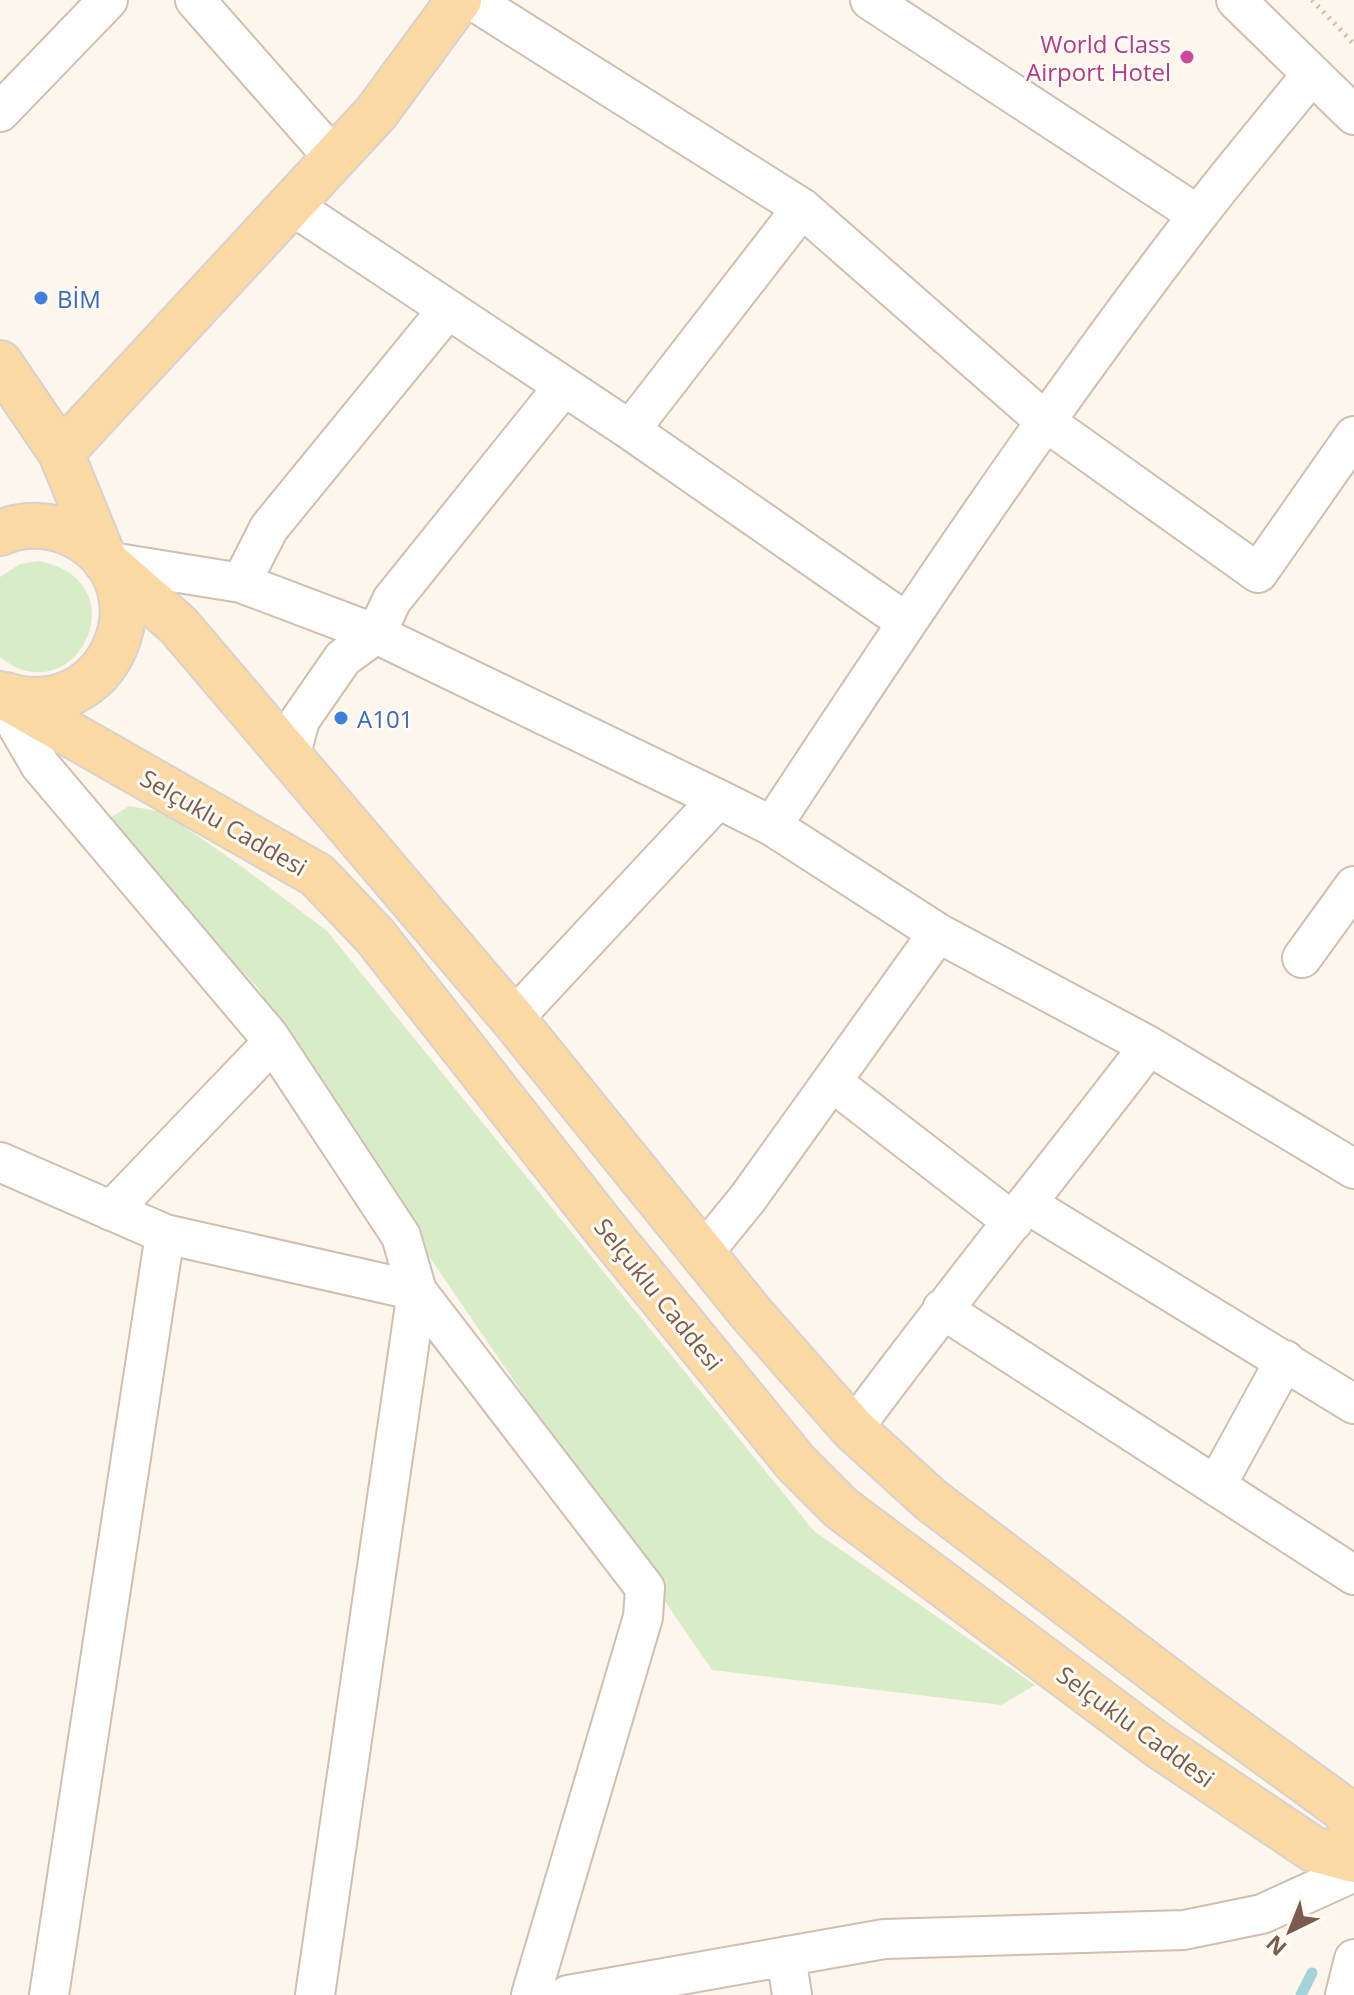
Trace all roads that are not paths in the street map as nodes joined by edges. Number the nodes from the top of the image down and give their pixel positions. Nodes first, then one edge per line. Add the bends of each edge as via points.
1 (108, 0) edge
2 (195, 0) edge
3 (459, 0) edge
4 (472, 0) edge
5 (870, 0) edge
6 (1236, 0) edge
7 (1312, 74) junction
8 (0, 112) edge
9 (1354, 115) edge
10 (334, 158) junction
11 (291, 205) junction
12 (802, 208) junction
13 (1198, 215) junction
14 (448, 309) junction
15 (0, 363) edge
16 (564, 386) junction
17 (1046, 422) junction
18 (630, 430) junction
19 (1354, 436) edge
20 (61, 453) junction
21 (0, 533) edge
22 (105, 561) junction
23 (241, 583) junction
24 (906, 622) junction
25 (376, 634) junction
26 (0, 694) edge
27 (290, 757) junction
28 (718, 799) junction
29 (772, 826) junction
30 (1354, 886) edge
31 (938, 933) junction
32 (1302, 958) dead end
33 (513, 1019) junction
34 (273, 1042) junction
35 (1149, 1046) junction
36 (832, 1082) junction
37 (0, 1162) edge
38 (1354, 1169) edge
39 (111, 1211) junction
40 (1020, 1213) junction
41 (165, 1234) junction
42 (704, 1252) junction
43 (417, 1291) junction
44 (942, 1309) junction
45 (1285, 1360) junction
46 (1354, 1404) edge
47 (853, 1429) junction
48 (1216, 1486) junction
49 (1354, 1575) edge
50 (1354, 1829) edge
51 (1354, 1860) edge
52 (1354, 1872) edge
53 (786, 1956) junction
54 (1354, 1959) edge
55 (577, 1994) edge
56 (49, 1995) edge
57 (315, 1995) edge
58 (531, 1995) edge
59 (792, 1995) edge
60 (1345, 1995) edge

1 - 8 street
2 - 10 street
3 - 10 main road via 376,113
4 - 12 street
5 - 13 street
6 - 7 street
7 - 9 street
7 - 13 street
10 - 11 main road
11 - 14 street
11 - 20 main road
12 - 17 street
12 - 18 street
13 - 17 street
14 - 16 street
14 - 23 street via 269,528
15 - 20 main road
16 - 18 street
16 - 25 street via 392,600
17 - 19 street via 1258,573
17 - 24 street
18 - 24 street
20 - 22 main road
21 - 22 main road via 33,524 63,529 90,544
22 - 23 street
22 - 26 main road via 122,594 123,624 114,653 96,678 74,693 49,700
22 - 27 main road via 178,625
23 - 25 street
24 - 29 street
25 - 27 street via 343,658 300,720
25 - 28 street
26 - 34 street via 40,765
26 - 51 main road, Selçuklu Caddesi via 317,875 375,936 796,1463 841,1508 1181,1761 1313,1849
27 - 33 main road
28 - 29 street
28 - 33 street
29 - 31 street
30 - 32 street
31 - 35 street
31 - 36 street
33 - 42 main road
34 - 39 street
34 - 43 street via 401,1236
35 - 38 street
35 - 40 street
36 - 40 street
36 - 42 street
37 - 39 street
39 - 41 street
40 - 44 street
40 - 45 street
41 - 43 street
41 - 56 street
42 - 47 main road
43 - 57 street
43 - 58 street via 645,1588 643,1617
44 - 47 street
44 - 48 street
45 - 46 street
45 - 48 street
47 - 50 main road via 931,1500 1345,1810
48 - 49 street
52 - 53 street via 1262,1914 1184,1930 884,1939
53 - 55 street
53 - 59 street
54 - 60 street

